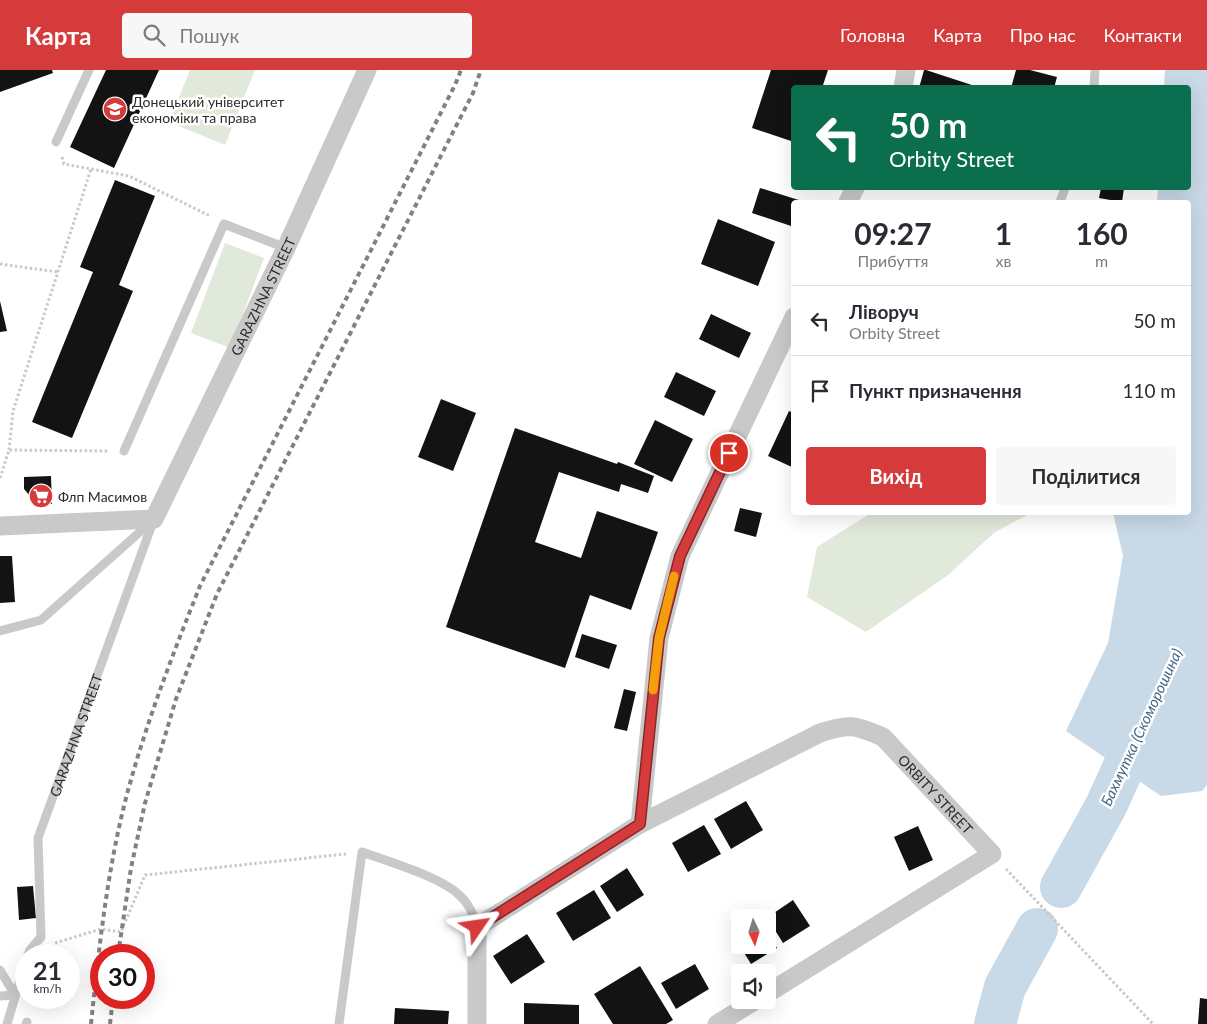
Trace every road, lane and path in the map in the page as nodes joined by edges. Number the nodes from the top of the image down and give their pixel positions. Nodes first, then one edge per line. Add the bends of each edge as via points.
1 (89, 70) edge
2 (367, 70) edge
3 (906, 70) edge
4 (1094, 70) edge
5 (904, 85) edge
6 (1094, 85) edge
7 (56, 142) joint
8 (91, 169) junction
9 (224, 224) junction
10 (286, 248) junction
11 (0, 264) edge
12 (58, 272) junction
13 (791, 323) edge
14 (9, 450) junction
15 (124, 451) joint
16 (0, 478) edge
17 (154, 519) junction
18 (0, 526) edge
19 (0, 631) edge
20 (640, 824) junction
21 (362, 852) junction
22 (992, 854) junction
23 (477, 927) junction
24 (41, 937) junction
25 (35, 944) edge
26 (0, 970) edge
27 (776, 988) edge
28 (15, 995) junction
29 (0, 996) edge
30 (741, 1009) edge
31 (7, 1024) edge
32 (339, 1024) edge
33 (477, 1024) edge
34 (717, 1024) edge
35 (1153, 1024) edge

1 - 7 lane
2 - 10 street, GARAZHNA STREET
3 - 5 street
4 - 6 lane
7 - 8 path via 64,164
8 - 9 path via 129,176
8 - 12 path
9 - 10 lane
9 - 15 lane
10 - 17 street, GARAZHNA STREET
11 - 12 path
12 - 14 path via 13,411
13 - 20 street via 680,556 659,638
14 - 15 path
14 - 16 path
17 - 18 street
17 - 19 lane via 41,620
17 - 24 lane, GARAZHNA STREET via 38,838
20 - 22 street, ORBITY STREET via 820,733 842,726 861,727 883,737
20 - 23 street, ORBITY STREET
21 - 23 lane via 433,879 458,893 472,909
21 - 24 path via 145,875 120,932 102,929 55,943
21 - 32 lane
22 - 27 street
22 - 35 path
23 - 33 street
24 - 25 lane
26 - 28 lane
28 - 29 lane
28 - 31 lane
30 - 34 street

